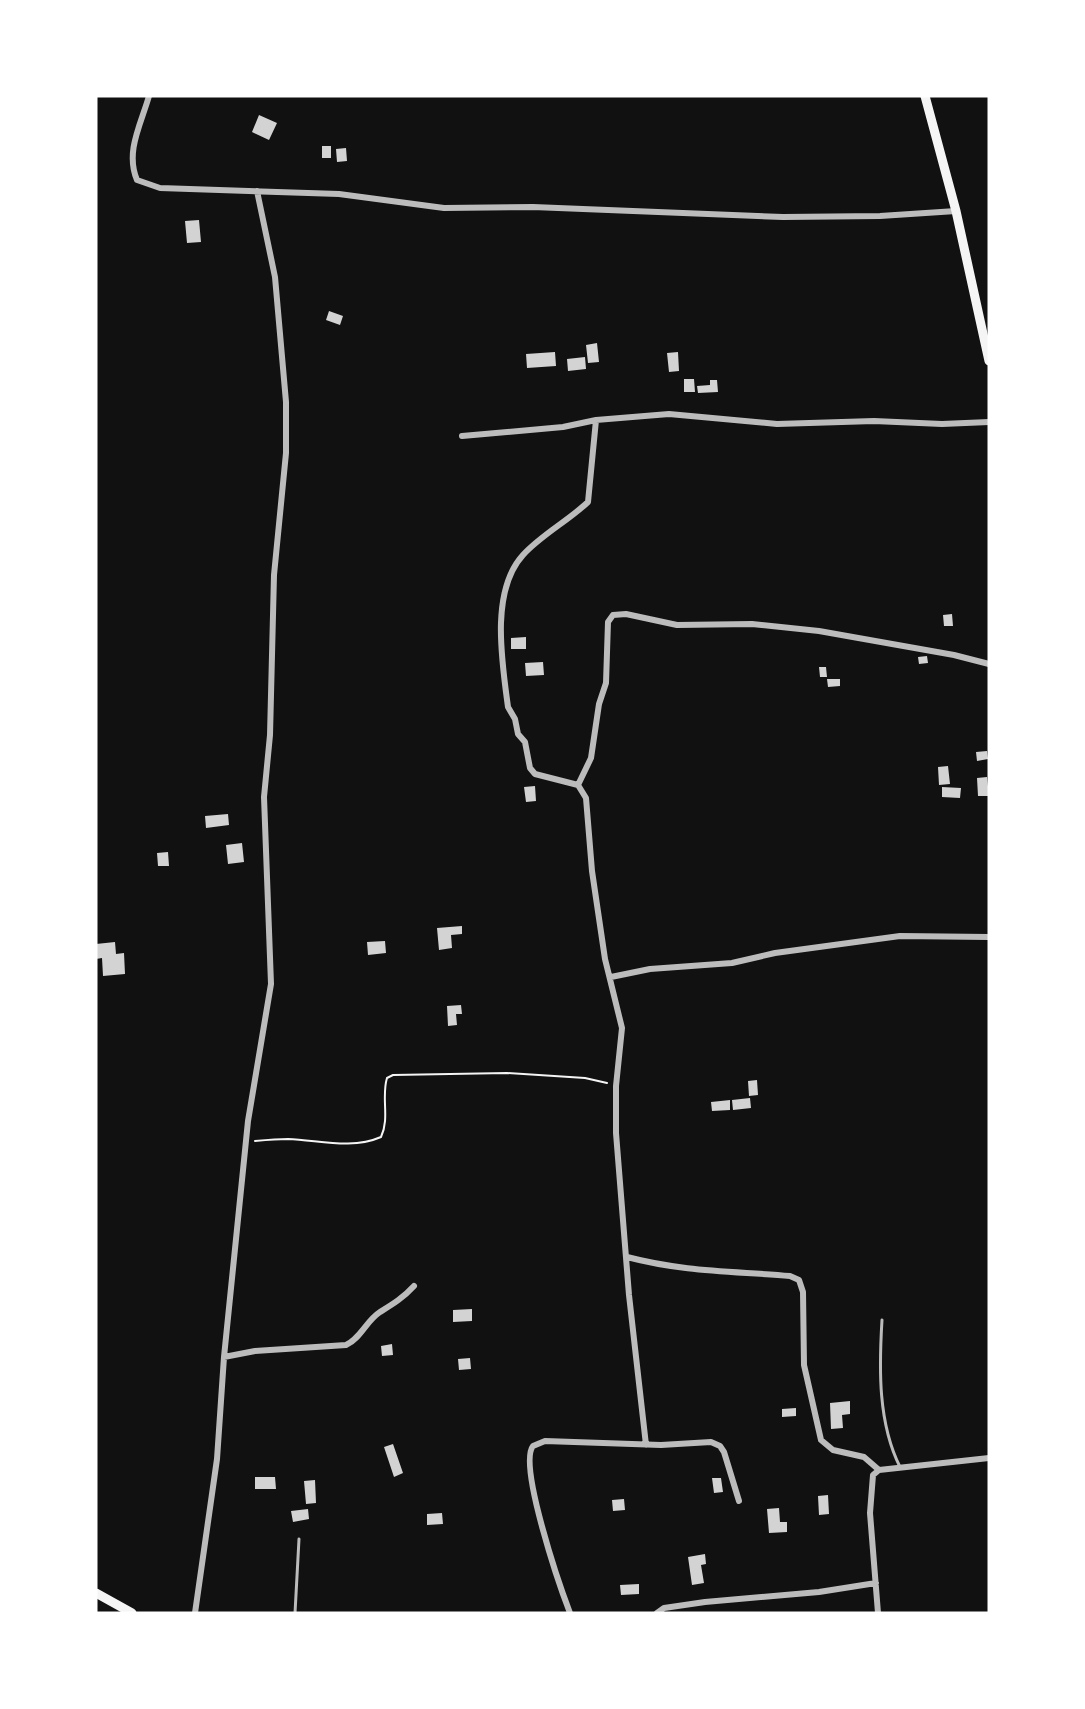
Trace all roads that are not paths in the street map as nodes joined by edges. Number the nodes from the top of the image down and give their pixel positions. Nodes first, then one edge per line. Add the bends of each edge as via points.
1 (148, 96) edge
2 (925, 96) edge
3 (257, 191) junction
4 (956, 211) junction
5 (989, 361) edge
6 (596, 420) junction
7 (989, 422) edge
8 (462, 436) dead end
9 (989, 664) edge
10 (578, 785) junction
11 (989, 938) edge
12 (611, 977) junction
13 (627, 1257) junction
14 (414, 1286) dead end
15 (882, 1320) dead end
16 (224, 1357) junction
17 (646, 1445) junction
18 (989, 1458) edge
19 (900, 1467) junction
20 (879, 1470) junction
21 (739, 1501) dead end
22 (299, 1539) dead end
23 (876, 1583) junction
24 (96, 1593) edge
25 (132, 1613) edge
26 (195, 1613) edge
27 (295, 1613) edge
28 (570, 1613) edge
29 (657, 1613) edge
30 (878, 1613) edge

1 - 3 street via 130,165 137,180 160,188
2 - 4 main road
3 - 4 street via 339,194 444,208 533,207 783,217
3 - 16 street via 274,277 286,412 264,797 272,984 247,1142
4 - 5 main road
6 - 7 street via 669,414 777,424
6 - 8 street via 563,427
6 - 10 street via 588,502 524,554 508,577 501,611 508,707 526,746 530,768 539,776
9 - 10 street via 819,631 752,624 677,625 627,614 613,615 608,622 606,683 597,716 595,746
10 - 12 street via 586,798 594,883
11 - 12 street via 900,936 732,963 650,969
12 - 13 street via 622,1028 615,1086 616,1133
13 - 17 street
13 - 20 street via 697,1271 790,1276 799,1280 804,1365 821,1440 832,1450 864,1456
14 - 16 street via 346,1345 255,1350
15 - 19 lane via 880,1389 889,1440
16 - 26 street via 217,1459
17 - 21 street via 711,1442 720,1446
17 - 28 street via 545,1441 529,1451 545,1538
18 - 19 street
19 - 20 street
20 - 23 street via 871,1483 870,1513
22 - 27 lane
23 - 29 street via 696,1603 664,1608
23 - 30 street
24 - 25 main road

